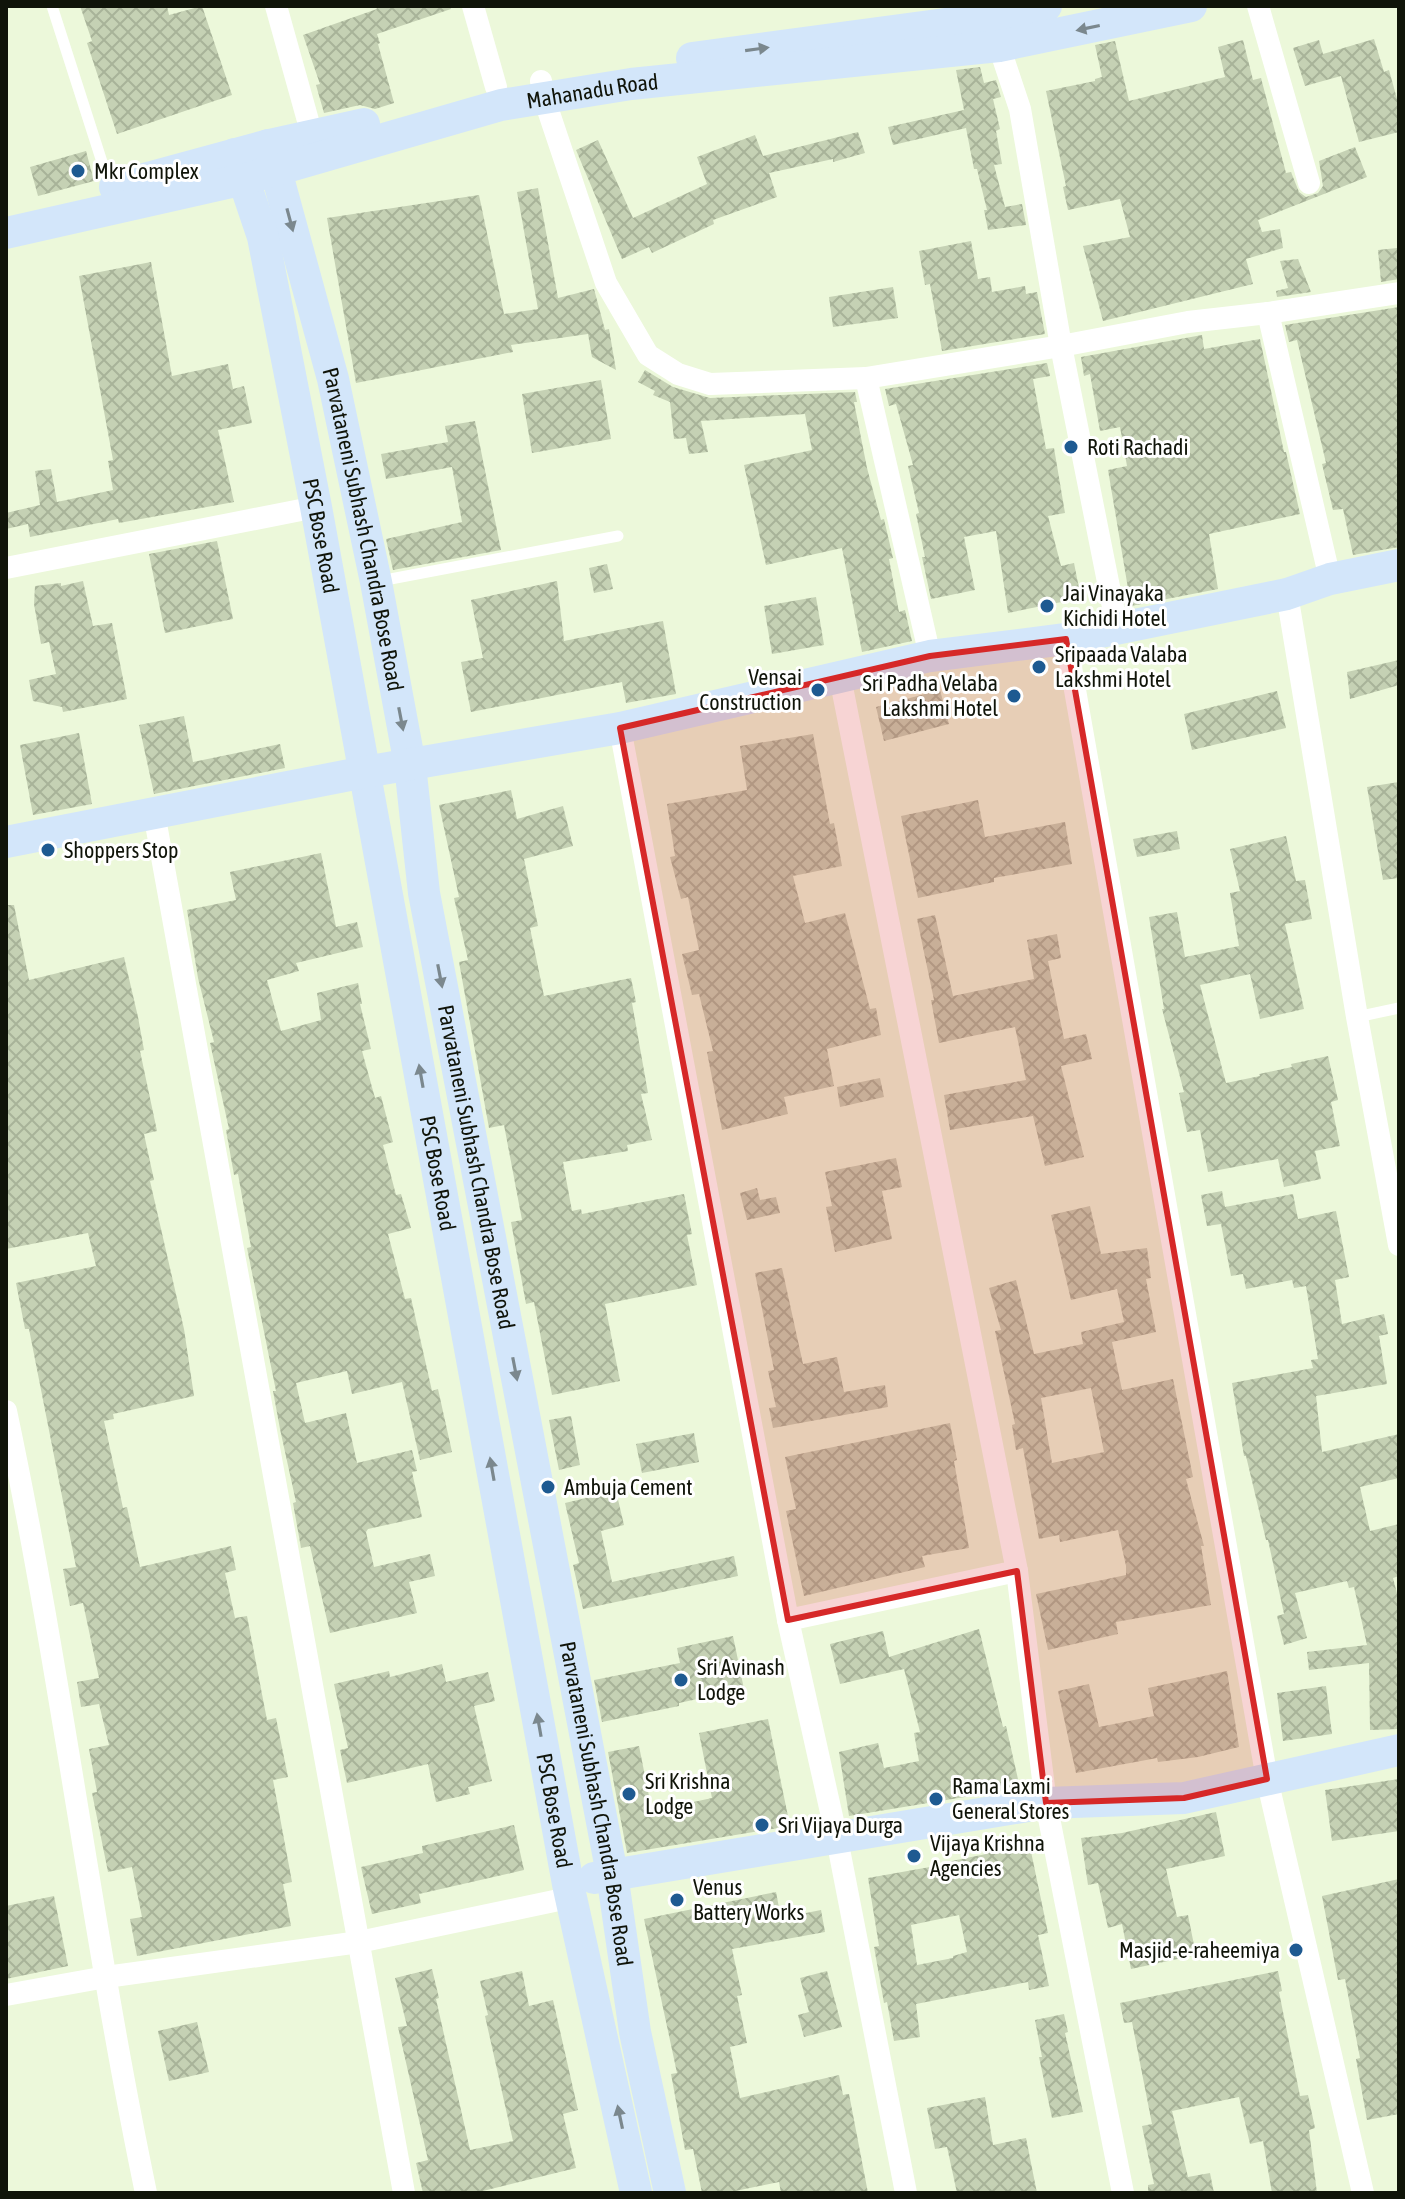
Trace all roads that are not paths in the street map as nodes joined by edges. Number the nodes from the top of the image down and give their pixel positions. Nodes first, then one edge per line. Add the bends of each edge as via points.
1 (52, 6) edge
2 (276, 6) edge
3 (473, 6) edge
4 (1046, 6) edge
5 (1191, 6) edge
6 (1258, 6) edge
7 (996, 23) edge
8 (496, 87) junction
9 (542, 89) junction
10 (312, 135) junction
11 (273, 157) junction
12 (240, 166) junction
13 (1309, 183) dead end
14 (113, 197) junction
15 (6, 210) edge
16 (6, 233) edge
17 (1399, 293) edge
18 (1268, 313) junction
19 (1061, 346) junction
20 (866, 378) junction
21 (316, 507) junction
22 (618, 536) dead end
23 (1399, 565) edge
24 (6, 568) edge
25 (1330, 579) junction
26 (376, 582) junction
27 (1287, 594) junction
28 (1117, 627) junction
29 (1066, 639) junction
30 (930, 656) junction
31 (840, 677) junction
32 (620, 728) junction
33 (410, 765) junction
34 (365, 772) junction
35 (154, 813) junction
36 (6, 842) edge
37 (1399, 1008) edge
38 (1357, 1017) junction
39 (1392, 1168) edge
40 (1399, 1245) edge
41 (6, 1411) edge
42 (14, 1487) edge
43 (1017, 1571) junction
44 (788, 1620) junction
45 (1399, 1750) edge
46 (1267, 1779) junction
47 (1046, 1803) junction
48 (837, 1839) junction
49 (612, 1874) junction
50 (570, 1891) junction
51 (359, 1942) junction
52 (106, 1977) junction
53 (6, 1995) edge
54 (146, 2193) edge
55 (404, 2193) edge
56 (636, 2193) edge
57 (670, 2193) edge
58 (906, 2193) edge
59 (1123, 2193) edge
60 (1363, 2193) edge

1 - 14 lane
2 - 10 street
3 - 8 street
4 - 7 street, Mahanadu Road
5 -> 7 street, Mahanadu Road
6 - 13 street
7 - 9 street, Mahanadu Road via 631,84
7 - 19 street via 1020,109
8 - 9 street, Mahanadu Road
8 - 10 street, Mahanadu Road
9 - 11 street, Mahanadu Road via 501,105
9 - 20 street via 606,283 648,355 678,374 710,384
10 - 11 street, Mahanadu Road
11 - 12 street, Mahanadu Road
11 -> 26 street, Parvataneni Subhash Chandra Bose Road via 333,379
12 - 14 street, Mahanadu Road
12 - 21 street, PSC Bose Road via 263,237
14 - 15 street, Mahanadu Road
14 - 16 street, Mahanadu Road
17 - 18 street
18 - 19 street
18 - 25 street
19 - 20 street
19 - 28 street
20 - 30 street
21 - 24 street
21 - 34 street, PSC Bose Road
22 - 26 lane
23 - 25 street
25 - 27 street
26 -> 33 street, Parvataneni Subhash Chandra Bose Road
27 - 28 street
27 - 38 street
28 - 29 street
29 - 30 street
29 - 46 street
30 - 31 street
31 - 32 street
31 - 43 street
32 - 33 street
32 - 44 street
33 - 34 street
33 -> 49 street, Parvataneni Subhash Chandra Bose Road via 424,893
34 - 35 street
50 -> 34 street, PSC Bose Road
35 - 36 street
35 - 51 street
37 - 38 lane
38 - 39 street
39 - 40 street
41 - 42 street
42 - 52 street via 42,1588
43 - 44 street
43 - 47 street
44 - 48 street
45 - 46 street
46 - 47 street via 1184,1798
46 - 60 street
47 - 48 street
47 - 59 street
48 - 49 street
48 - 58 street
49 - 50 street
49 - 57 street, Parvataneni Subhash Chandra Bose Road via 635,2032
50 - 51 street
56 -> 50 street, PSC Bose Road
51 - 52 street
51 - 55 street
52 - 53 street
52 - 54 street

